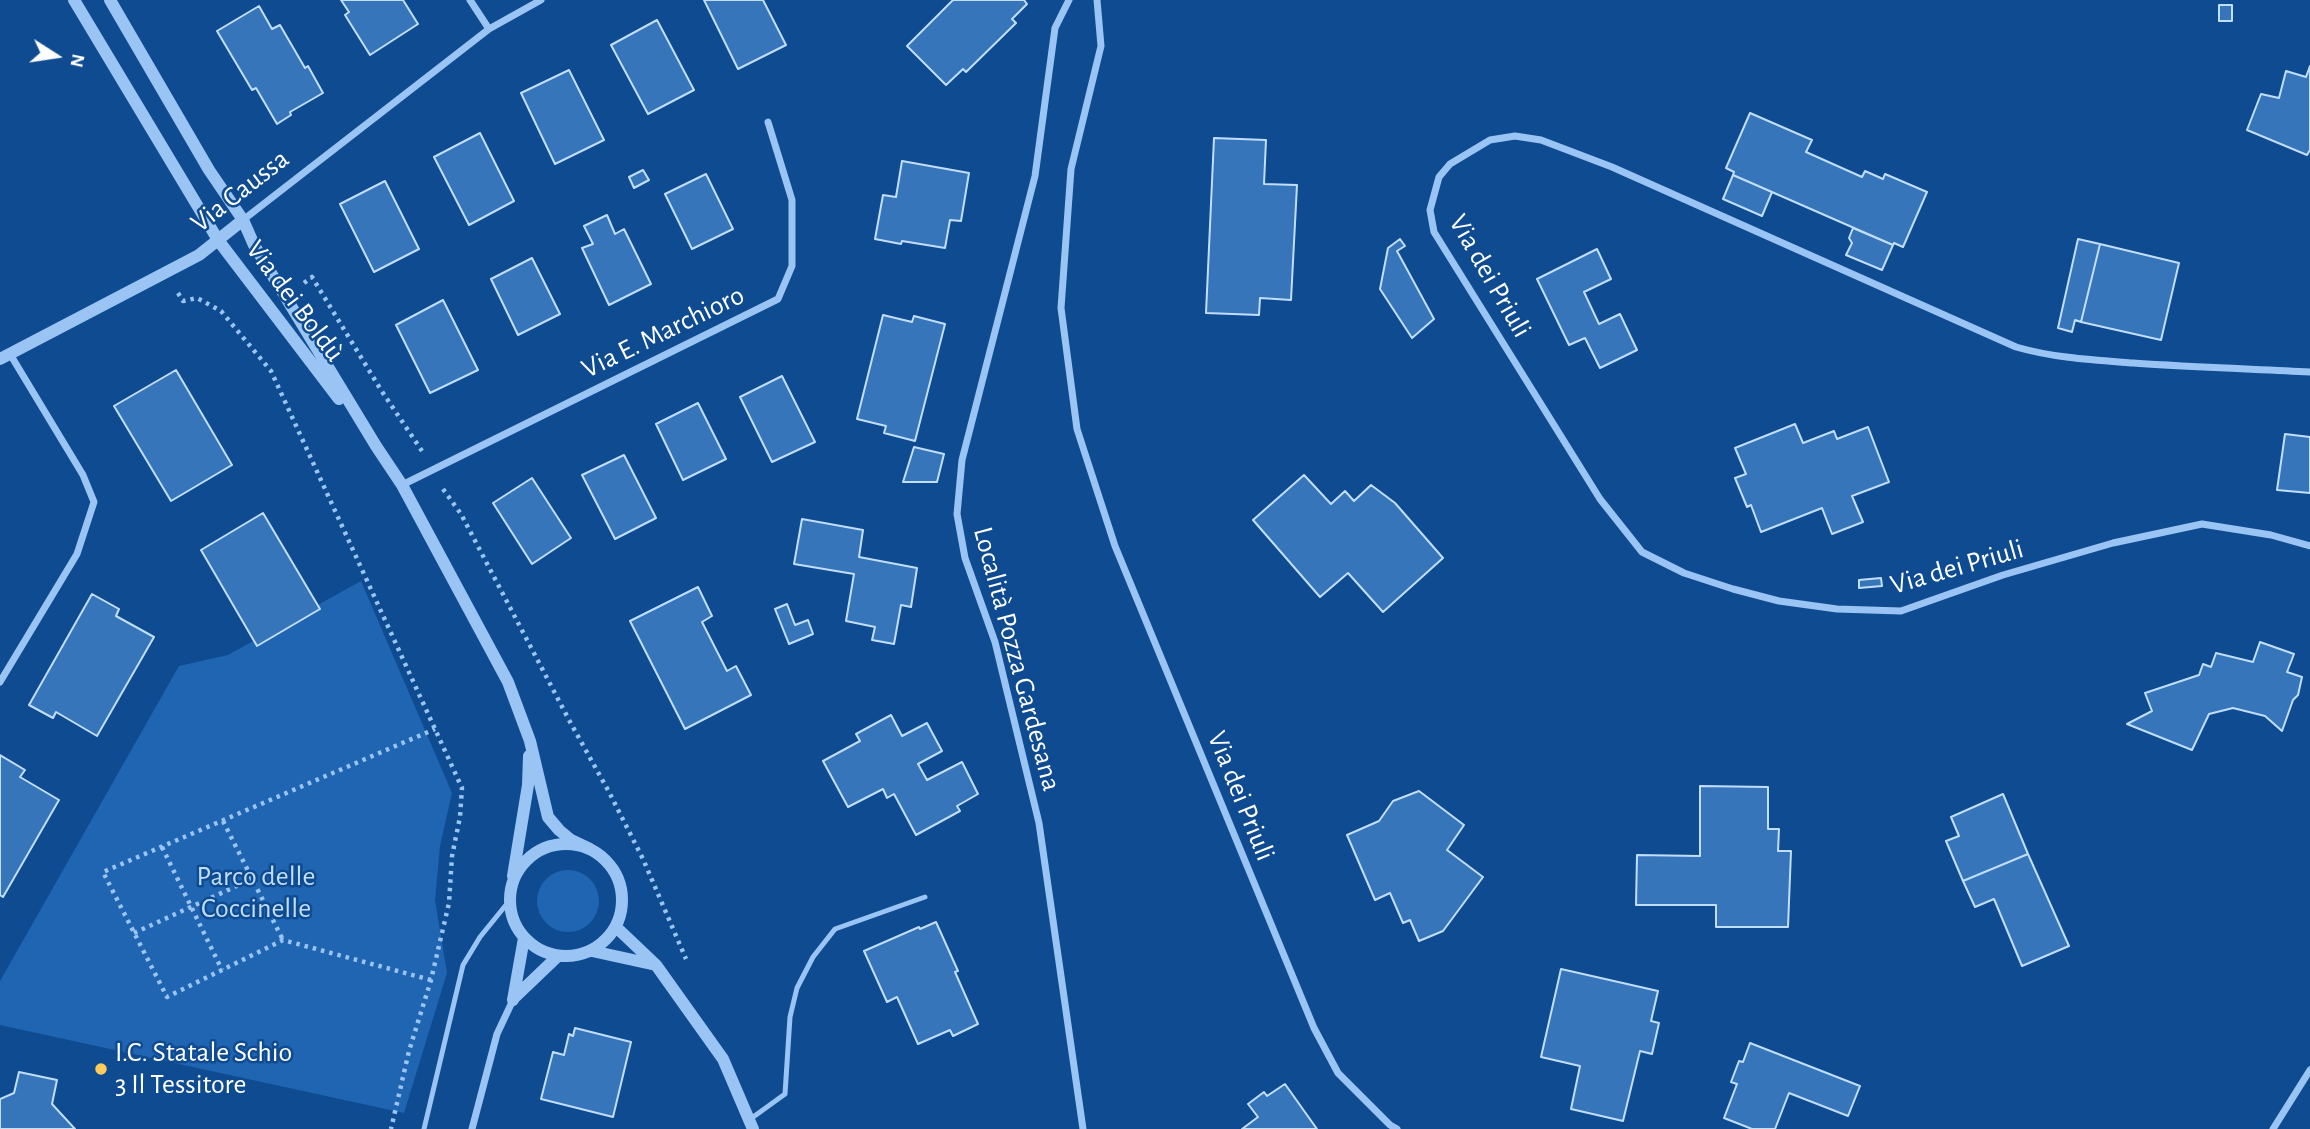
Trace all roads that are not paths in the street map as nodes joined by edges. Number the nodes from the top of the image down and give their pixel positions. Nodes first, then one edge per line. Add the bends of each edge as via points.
1 (75, 0) edge
2 (110, 0) edge
3 (470, 0) edge
4 (541, 0) edge
5 (1069, 0) edge
6 (1097, 0) edge
7 (489, 29) junction
8 (768, 122) dead end
9 (243, 220) junction
10 (218, 240) junction
11 (5, 356) edge
12 (2310, 372) edge
13 (376, 446) junction
14 (402, 485) junction
15 (2310, 546) edge
16 (0, 682) edge
17 (530, 741) junction
18 (590, 849) junction
19 (510, 895) junction
20 (925, 897) dead end
21 (616, 927) junction
22 (524, 938) junction
23 (592, 951) junction
24 (558, 956) junction
25 (656, 965) junction
26 (513, 1000) junction
27 (2310, 1070) edge
28 (751, 1124) edge
29 (424, 1129) edge
30 (472, 1129) edge
31 (1083, 1129) edge
32 (1397, 1129) edge
33 (2273, 1129) edge

1 - 10 street, Via dei Boldù
2 - 9 street, Via dei Boldù
3 - 7 street
4 - 7 street, Via Caussa
5 - 31 street, Località Pozza Gardesana via 1055,28 1035,176 962,460 957,514 965,558 996,642 1039,823
6 - 32 street, Via dei Priuli via 1101,46 1071,169 1061,308 1077,429 1115,546 1314,1028 1338,1073
7 - 9 street, Via Caussa
8 - 14 street, Via E. Marchioro via 792,200 792,266 778,299
9 - 10 street, Via Caussa
9 - 13 street, Via dei Boldù
10 - 11 street, Via Caussa via 168,272
10 - 13 street, Via dei Boldù
11 - 16 street via 83,475 94,502 77,554
12 - 15 street, Via dei Priuli via 2072,358 2015,347 1612,167 1541,140 1516,136 1490,140 1450,164 1438,177 1430,210 1434,232 1600,499 1642,552 1684,573 1779,601 1901,611 2003,575 2202,524
13 - 14 street, Via dei Boldù
14 - 17 street, Via dei Boldù via 508,682
17 - 18 street, Via dei Boldù via 548,817 559,831
17 - 19 street, Via dei Boldù via 528,785
18 - 19 street via 573,844 540,850 516,874
18 - 21 street, Via dei Boldù via 616,873 622,891
19 - 22 street, Via dei Boldù via 516,927
19 - 29 lane via 463,964
20 - 28 lane via 835,929 813,957 797,988 790,1017 785,1094
21 - 23 street
21 - 25 street
22 - 24 street
22 - 26 street
23 - 24 street
23 - 25 street
24 - 26 street
25 - 28 street via 723,1059
26 - 30 street via 497,1034
27 - 33 street

